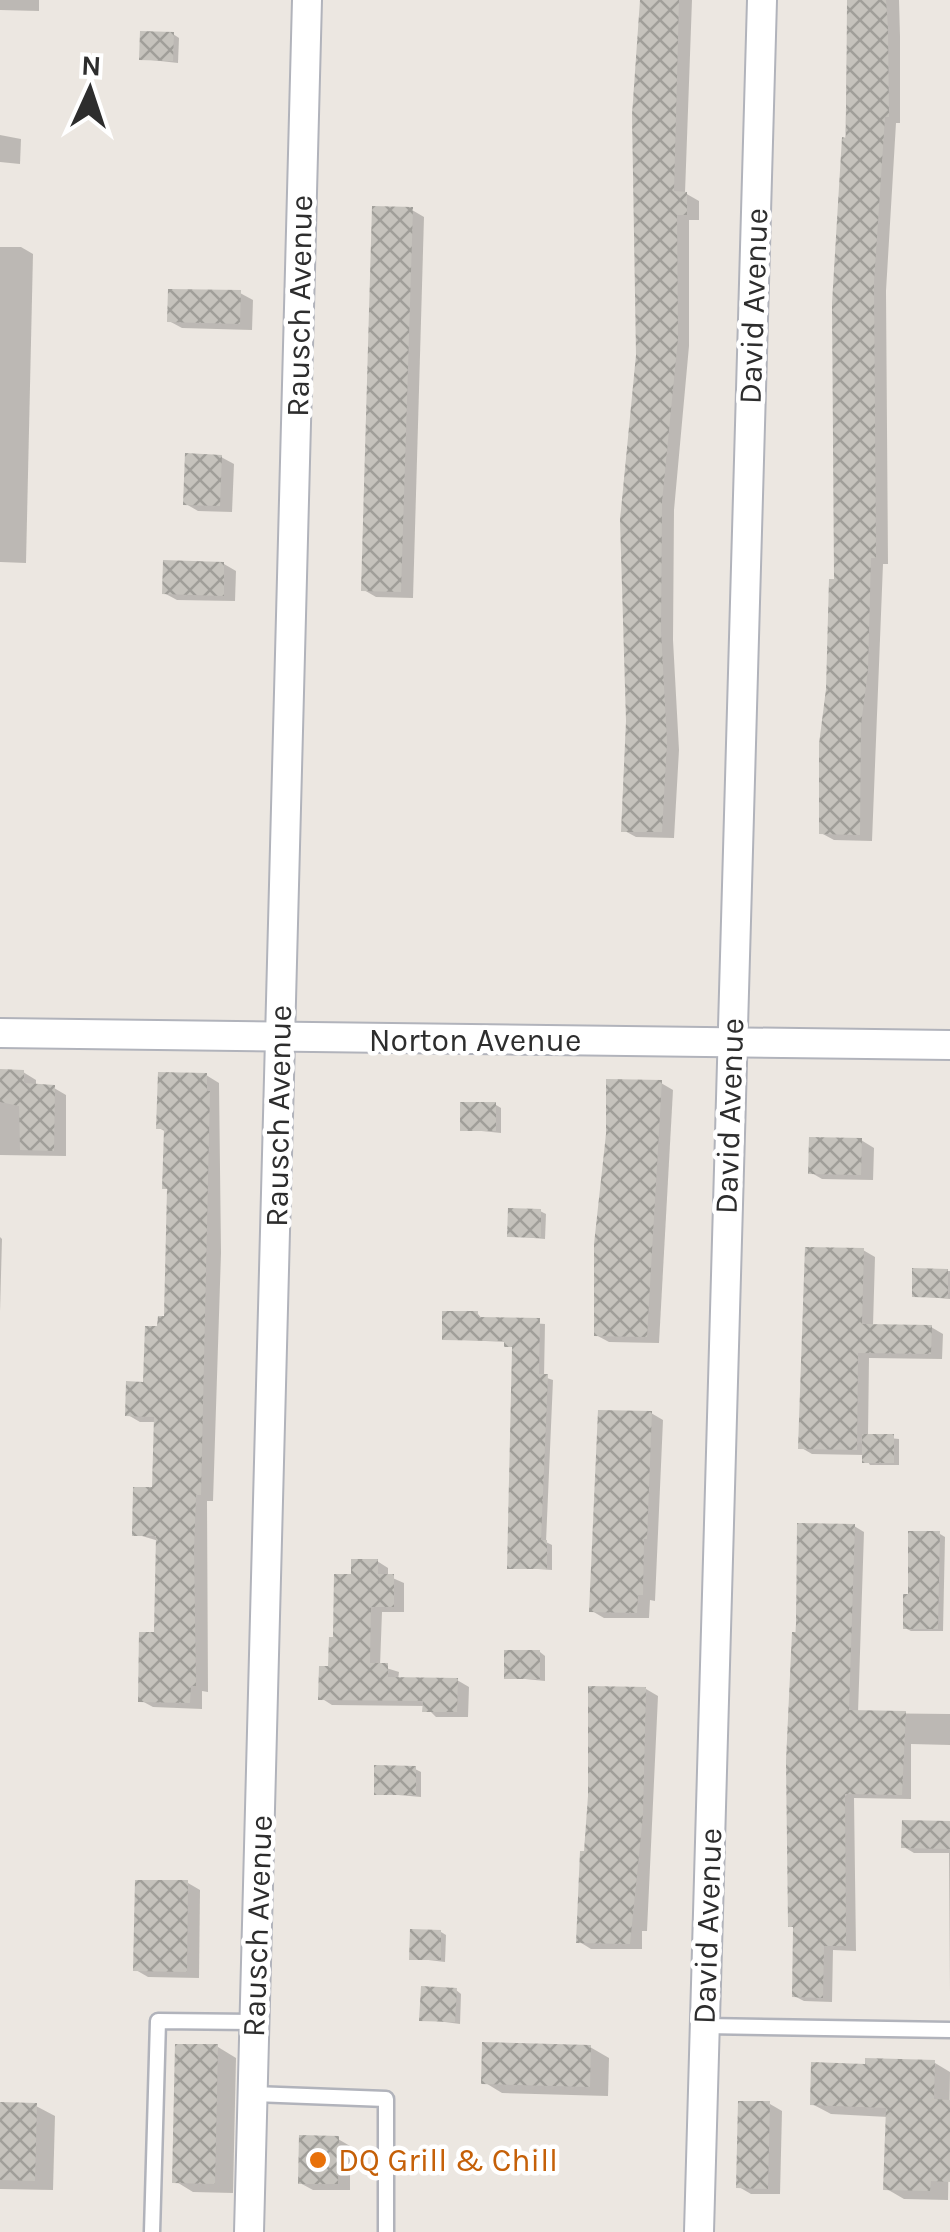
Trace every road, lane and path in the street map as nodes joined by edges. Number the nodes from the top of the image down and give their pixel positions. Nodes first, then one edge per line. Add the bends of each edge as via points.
1 (307, 0) edge
2 (762, 0) edge
3 (0, 1034) edge
4 (280, 1038) junction
5 (731, 1042) junction
6 (950, 1045) edge
7 (254, 2022) junction
8 (705, 2026) junction
9 (950, 2030) edge
10 (252, 2094) junction
11 (152, 2232) edge
12 (249, 2232) edge
13 (386, 2232) edge
14 (700, 2232) edge

1 - 4 street, Rausch Avenue
2 - 5 street, David Avenue
3 - 4 street, Norton Avenue
4 - 5 street, Norton Avenue
4 - 7 street, Rausch Avenue
5 - 6 street, Norton Avenue
5 - 8 street, David Avenue
7 - 10 street, Rausch Avenue
7 - 11 lane via 158,2021
8 - 9 lane
8 - 14 street, David Avenue
10 - 12 street, Rausch Avenue
10 - 13 lane via 386,2099

